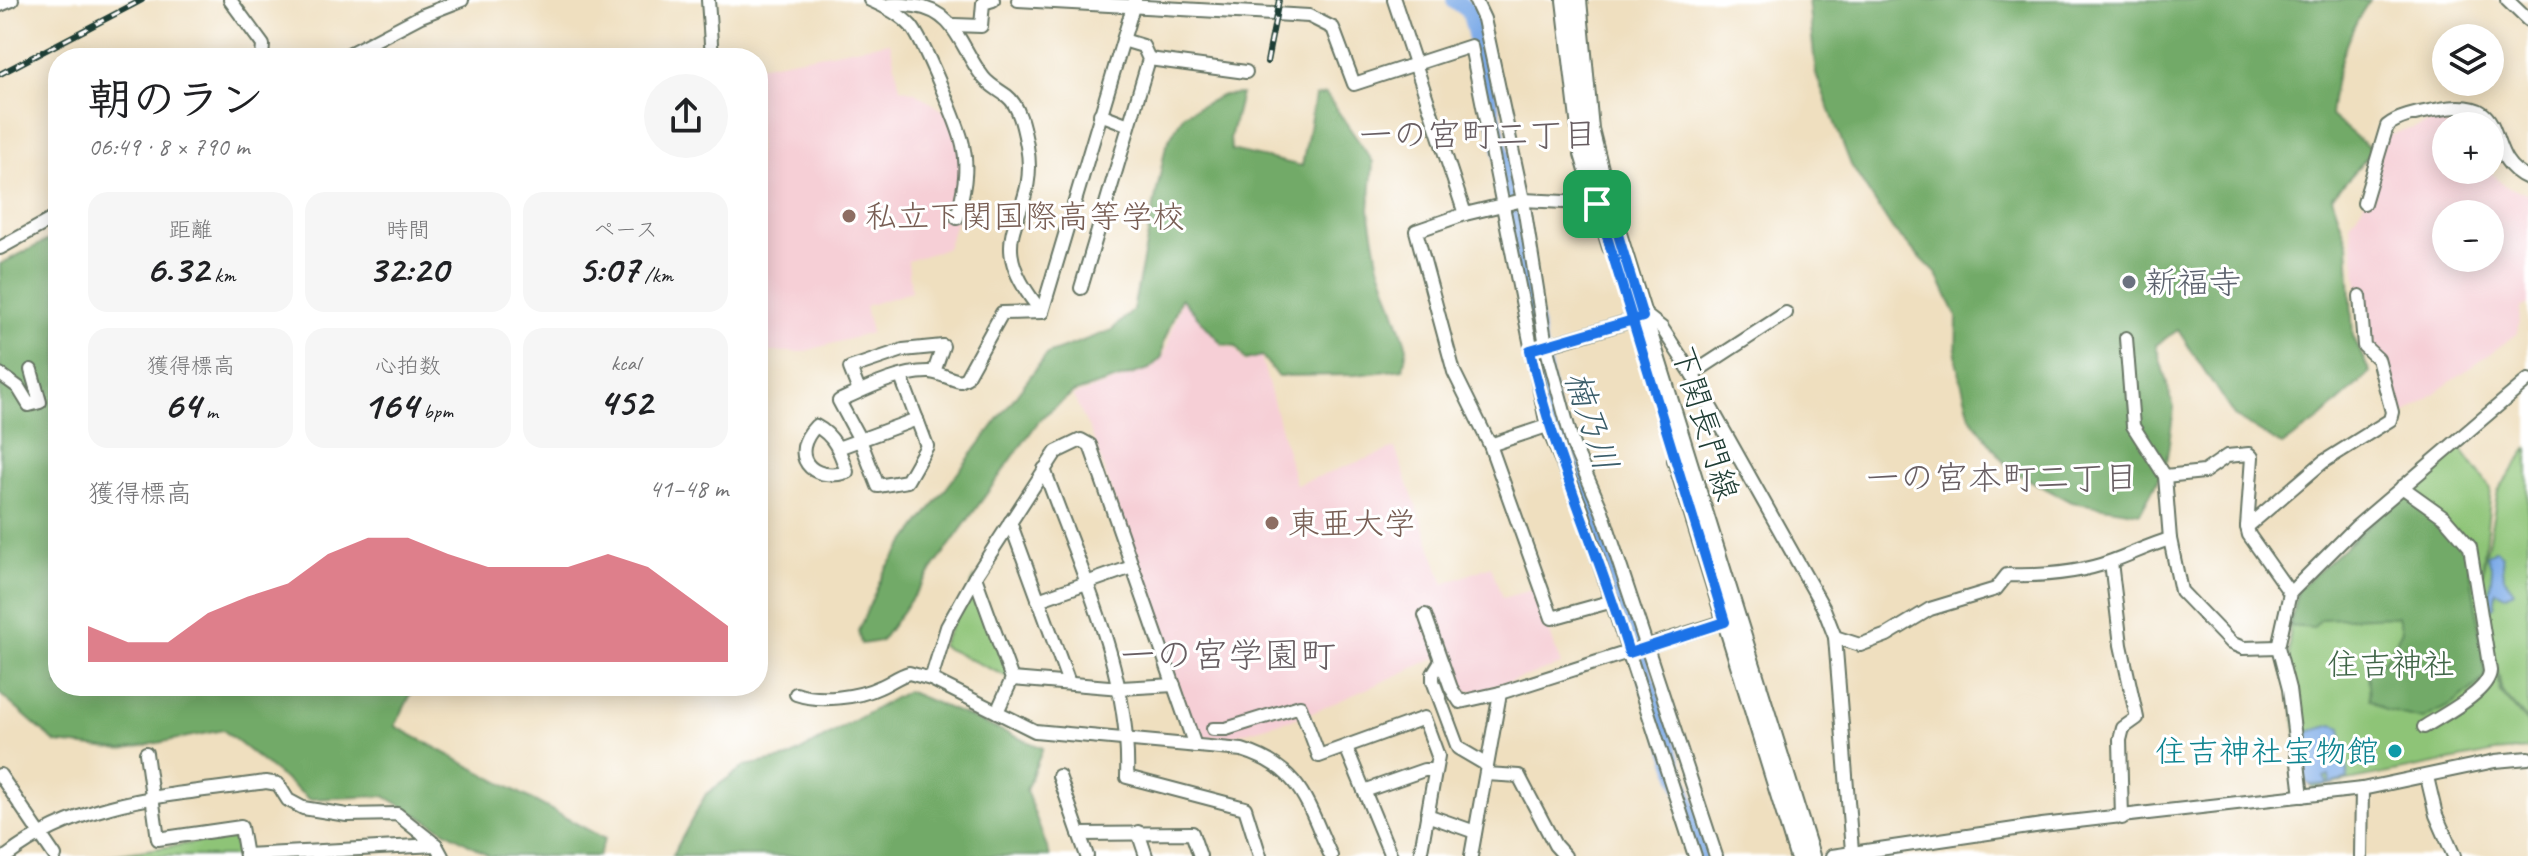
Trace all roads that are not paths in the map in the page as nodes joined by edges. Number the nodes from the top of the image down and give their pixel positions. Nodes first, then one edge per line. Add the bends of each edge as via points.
1 (12, 0) edge
2 (230, 0) edge
3 (462, 0) edge
4 (708, 0) edge
5 (870, 0) edge
6 (993, 0) edge
7 (1018, 0) edge
8 (1394, 0) edge
9 (1475, 0) edge
10 (1565, 0) edge
11 (1578, 0) edge
12 (2507, 0) edge
13 (1134, 3) edge
14 (0, 5) edge
15 (884, 6) junction
16 (2528, 20) edge
17 (954, 25) junction
18 (1123, 40) junction
19 (263, 48) edge
20 (360, 48) edge
21 (711, 48) edge
22 (1149, 59) junction
23 (1414, 63) junction
24 (1246, 72) dead end
25 (1100, 114) junction
26 (1129, 125) junction
27 (2528, 178) edge
28 (1523, 200) junction
29 (1505, 203) junction
30 (2364, 203) dead end
31 (1603, 204) junction
32 (1465, 214) junction
33 (957, 218) dead end
34 (48, 222) edge
35 (0, 248) edge
36 (1081, 288) dead end
37 (2360, 296) dead end
38 (1042, 312) junction
39 (1786, 313) dead end
40 (1639, 316) junction
41 (2126, 338) dead end
42 (1546, 346) junction
43 (1530, 350) junction
44 (31, 370) dead end
45 (934, 372) junction
46 (0, 374) edge
47 (1692, 374) junction
48 (901, 377) junction
49 (2528, 380) edge
50 (859, 391) junction
51 (917, 419) junction
52 (1547, 426) junction
53 (860, 440) junction
54 (1490, 445) junction
55 (838, 448) dead end
56 (1044, 469) junction
57 (2165, 476) junction
58 (2402, 487) junction
59 (1010, 522) junction
60 (2247, 527) junction
61 (2170, 539) junction
62 (2111, 562) junction
63 (1129, 568) dead end
64 (975, 577) junction
65 (1085, 584) junction
66 (2290, 593) junction
67 (1038, 600) junction
68 (1613, 601) junction
69 (1425, 615) dead end
70 (1731, 620) junction
71 (1835, 637) junction
72 (2278, 647) junction
73 (1638, 650) junction
74 (1441, 661) junction
75 (931, 679) junction
76 (1012, 679) junction
77 (1069, 683) junction
78 (1174, 685) junction
79 (1121, 688) junction
80 (1500, 693) junction
81 (796, 694) dead end
82 (997, 712) junction
83 (2424, 727) dead end
84 (1213, 729) dead end
85 (1129, 741) junction
86 (1195, 746) junction
87 (1346, 747) junction
88 (146, 753) dead end
89 (2528, 758) edge
90 (1486, 769) junction
91 (1435, 770) junction
92 (0, 775) edge
93 (1059, 776) dead end
94 (2427, 777) junction
95 (2362, 789) junction
96 (1364, 791) junction
97 (2302, 796) junction
98 (152, 798) junction
99 (1427, 815) junction
100 (2122, 818) junction
101 (38, 832) junction
102 (1138, 832) junction
103 (1475, 832) junction
104 (1079, 834) junction
105 (439, 850) edge
106 (1852, 851) junction
107 (246, 855) edge
108 (7, 856) edge
109 (55, 856) edge
110 (1087, 856) edge
111 (1146, 856) edge
112 (1200, 856) edge
113 (1260, 856) edge
114 (1331, 856) edge
115 (1391, 856) edge
116 (1420, 856) edge
117 (1471, 856) edge
118 (1565, 856) edge
119 (1695, 856) edge
120 (1716, 856) edge
121 (1798, 856) edge
122 (1811, 856) edge
123 (1832, 856) edge
124 (2361, 856) edge
125 (2454, 856) edge

1 - 14 street
2 - 19 street
3 - 20 street
4 - 21 street
5 - 15 street
6 - 17 street via 983,3 981,26
7 - 13 street
8 - 23 street
9 - 28 street via 1484,19
10 - 31 main road, 下関長門線 via 1583,154
11 - 31 main road, 下関長門線
12 - 16 street
13 - 18 street
13 - 23 street via 1309,16 1333,28 1354,84
15 - 17 street via 931,9
15 - 33 street via 918,36 964,146 965,186
17 - 38 street via 984,79 1011,98 1022,124 1029,171 1009,253 1015,274
18 - 22 street via 1143,46
18 - 25 street
22 - 24 street
22 - 26 street
23 - 29 street via 1471,46
23 - 32 street
25 - 26 street
25 - 38 street
26 - 36 street
27 - 30 street via 2507,160 2488,118 2461,104 2387,126
28 - 29 street
28 - 31 street
28 - 42 street
29 - 32 street
29 - 43 street
31 - 40 main road, 下関長門線
32 - 54 street via 1416,231 1454,372
34 - 35 street
37 - 60 street via 2364,346 2378,359 2390,420 2323,462
38 - 45 street via 1002,313 966,378 949,379
39 - 47 street
40 - 42 street
40 - 47 street via 1662,328
40 - 70 main road, 下関長門線
41 - 57 street via 2133,426
42 - 43 street
42 - 73 street via 1573,445 1602,511
43 - 52 street
44 - 46 street via 40,402 29,405 18,387
45 - 48 street
45 - 50 street via 943,346 903,350 850,368
47 - 71 street
48 - 50 street
48 - 51 street
49 - 58 street
50 - 53 street via 839,401
51 - 53 street
51 - 53 street via 927,446 907,481 878,486
52 - 54 street
52 - 68 street
53 - 55 street
54 - 68 street via 1552,618
56 - 59 street
56 - 65 street
56 - 78 street via 1056,452 1081,440 1090,445
57 - 60 street via 2204,472 2227,456 2249,454
57 - 61 street
58 - 66 street
58 - 83 street via 2444,517 2470,547 2490,671 2490,679 2478,690
59 - 64 street
59 - 67 street
60 - 66 street
61 - 62 street
61 - 72 street via 2181,591 2205,620 2243,648
62 - 71 street via 2037,576 2007,575 1996,589 1930,609 1860,645
62 - 100 street via 2137,718 2123,728 2120,740
63 - 65 street
64 - 75 street via 947,627
64 - 76 street
65 - 67 street
65 - 79 street
66 - 72 street
67 - 77 street
68 - 73 street
69 - 74 street
70 - 73 street
70 - 121 main road, 下関長門線
70 - 122 main road, 下関長門線
71 - 106 street
72 - 97 street via 2289,689
73 - 80 street
73 - 119 street
73 - 120 street
74 - 80 street via 1460,702
74 - 90 street via 1433,681 1458,748
75 - 81 street via 909,673 878,688 822,699
75 - 82 street
76 - 77 street
76 - 82 street
77 - 79 street
78 - 79 street
78 - 86 street
79 - 85 street
80 - 90 street
82 - 85 street via 1035,731
84 - 87 street via 1300,706 1319,756
85 - 86 street
85 - 113 street via 1127,777 1245,808
86 - 114 street via 1242,750 1277,763 1301,793
87 - 91 street via 1424,718 1438,756
87 - 96 street
88 - 98 street
89 - 94 street
90 - 103 street
90 - 118 street via 1519,776
91 - 96 street
91 - 99 street
92 - 101 street
93 - 104 street
94 - 95 street
94 - 125 street
95 - 97 street
95 - 124 street
96 - 115 street
97 - 100 street
98 - 101 street via 110,806
98 - 105 street via 278,784 288,800 303,808 347,815 397,814
98 - 107 street via 158,839 241,827
99 - 103 street
99 - 116 street
100 - 106 street
101 - 108 street
101 - 109 street
102 - 104 street
102 - 111 street
102 - 112 street via 1192,833
103 - 117 street
104 - 110 street
105 - 107 street
106 - 123 street

